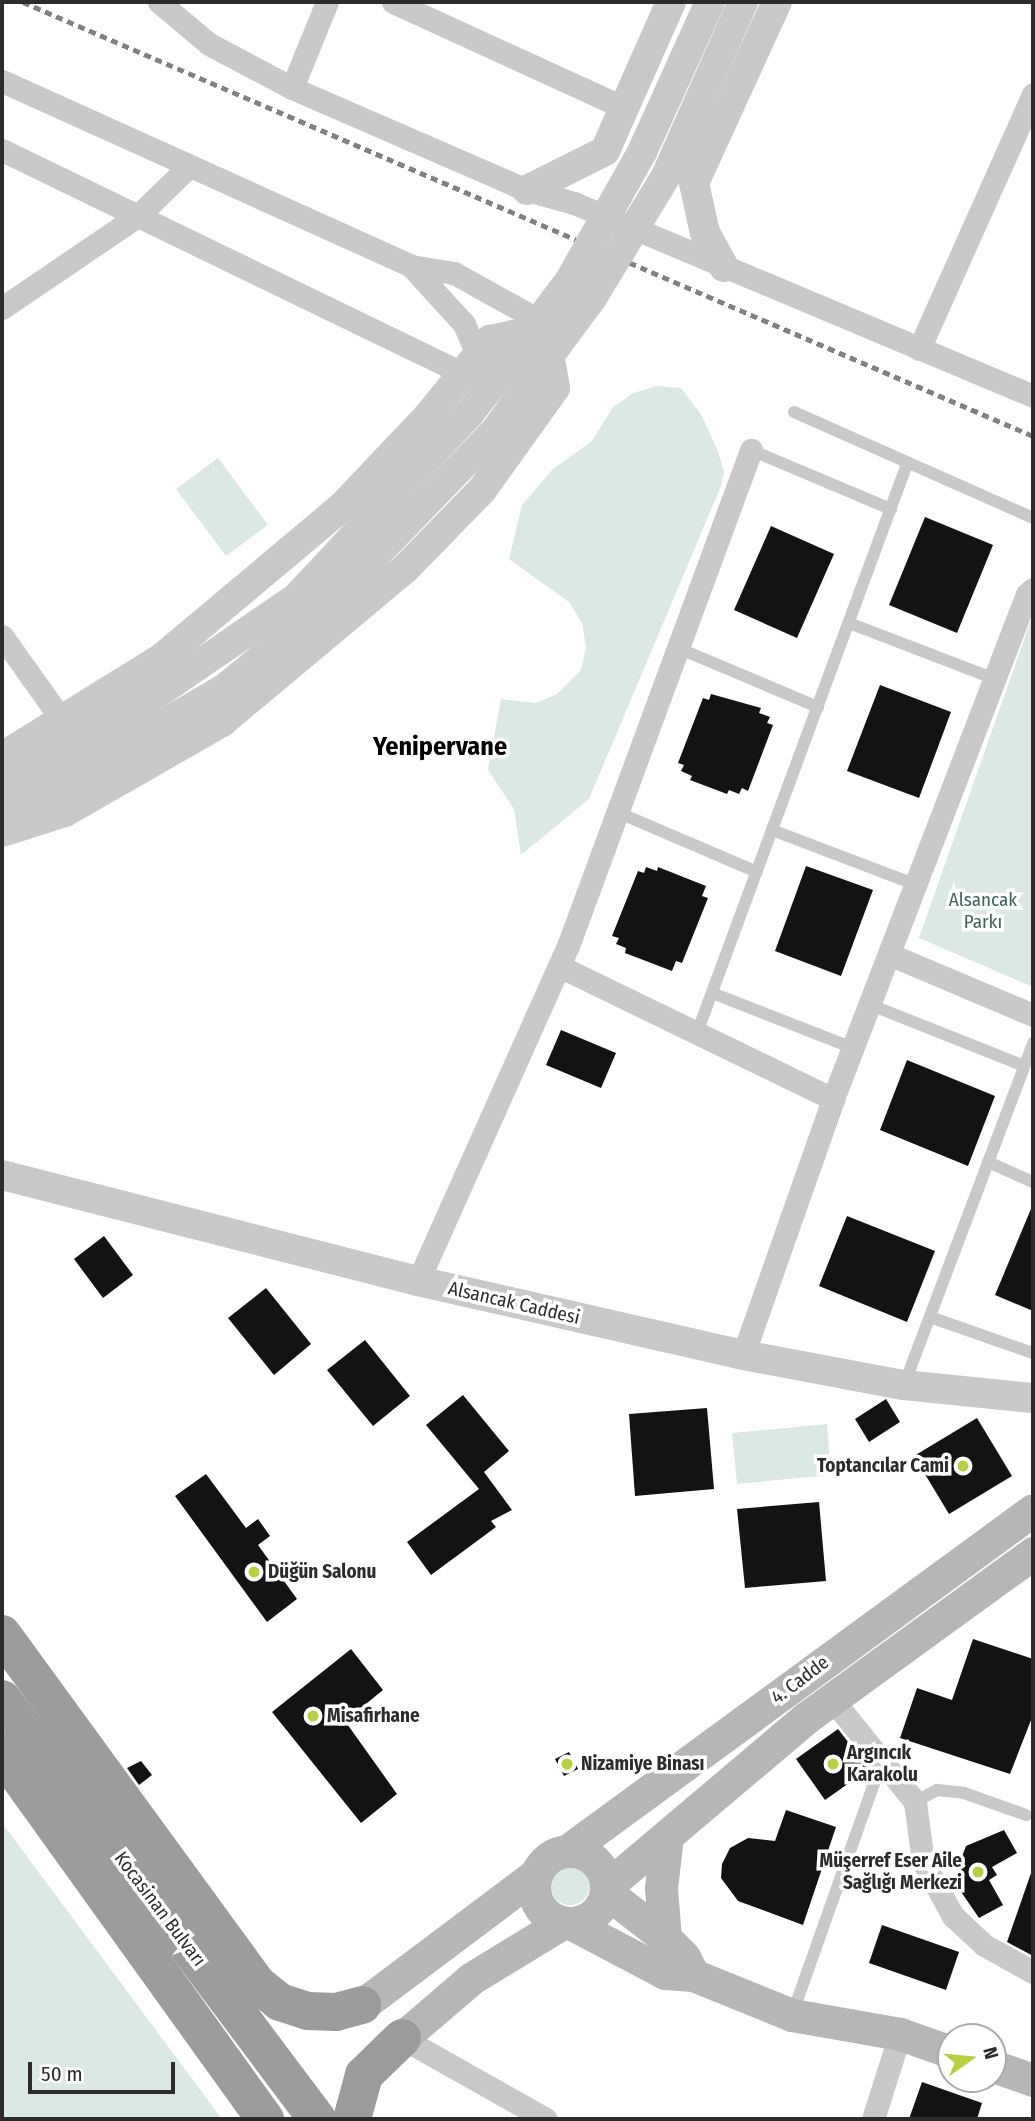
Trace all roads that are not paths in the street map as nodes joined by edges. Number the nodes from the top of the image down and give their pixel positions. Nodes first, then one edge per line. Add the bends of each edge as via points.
1 (159, 2) edge
2 (327, 2) edge
3 (393, 2) edge
4 (671, 2) edge
5 (710, 2) edge
6 (743, 2) edge
7 (777, 2) edge
8 (2, 81) edge
9 (292, 88) junction
10 (1033, 94) edge
11 (624, 108) junction
12 (2, 149) edge
13 (605, 151) junction
14 (189, 166) junction
15 (680, 180) junction
16 (527, 190) junction
17 (139, 215) junction
18 (411, 266) junction
19 (724, 267) junction
20 (2, 308) edge
21 (919, 349) junction
22 (468, 362) junction
23 (544, 384) junction
24 (1033, 396) edge
25 (794, 412) dead end
26 (751, 450) joint
27 (907, 464) junction
28 (891, 509) junction
29 (1033, 518) edge
30 (1033, 589) edge
31 (849, 622) junction
32 (2, 636) edge
33 (678, 648) junction
34 (995, 679) junction
35 (818, 708) junction
36 (62, 720) junction
37 (2, 757) edge
38 (2, 786) edge
39 (617, 812) junction
40 (2, 818) edge
41 (772, 830) junction
42 (2, 832) edge
43 (757, 872) junction
44 (917, 885) junction
45 (891, 955) junction
46 (559, 966) junction
47 (712, 993) junction
48 (871, 1004) junction
49 (1033, 1016) edge
50 (697, 1033) junction
51 (1033, 1043) edge
52 (853, 1048) junction
53 (1024, 1066) junction
54 (833, 1099) junction
55 (988, 1162) junction
56 (2, 1175) edge
57 (1033, 1182) edge
58 (418, 1281) junction
59 (930, 1317) junction
60 (1033, 1353) edge
61 (743, 1355) junction
62 (904, 1385) junction
63 (1033, 1398) edge
64 (1033, 1510) edge
65 (1033, 1553) edge
66 (2, 1634) edge
67 (2, 1643) edge
68 (2, 1699) edge
69 (832, 1699) junction
70 (2, 1754) edge
71 (882, 1761) junction
72 (2, 1786) edge
73 (915, 1802) junction
74 (1026, 1815) dead end
75 (667, 1836) junction
76 (567, 1851) junction
77 (535, 1875) junction
78 (606, 1889) junction
79 (567, 1924) junction
80 (666, 1938) junction
81 (184, 1940) junction
82 (1033, 1972) edge
83 (693, 1975) junction
84 (165, 1979) junction
85 (362, 2005) joint
86 (792, 2015) junction
87 (900, 2034) junction
88 (402, 2038) junction
89 (937, 2047) edge
90 (1007, 2071) edge
91 (1033, 2080) edge
92 (265, 2119) edge
93 (317, 2119) edge
94 (352, 2119) edge
95 (547, 2119) edge
96 (873, 2119) edge

1 - 9 street via 209,44
2 - 9 street
3 - 11 street
4 - 11 street
5 - 38 street, bridge via 642,152 570,280 469,414 296,598 152,697
6 - 15 street
7 - 15 street
8 - 14 street
9 - 16 street
10 - 21 street
11 - 13 street
12 - 17 street
13 - 15 street via 616,176 636,198 664,200
13 - 16 street
14 - 17 street
14 - 18 street
15 - 19 street
15 - 23 street, bridge via 592,298
16 - 19 street via 574,203
17 - 20 street
17 - 22 street
18 - 22 street via 464,324
18 - 23 street via 454,273 551,325 565,346
19 - 21 street
21 - 24 street
22 - 23 street via 490,340 513,335 541,352 551,365
22 - 36 street via 429,415 342,507 163,657
23 - 40 street via 331,601 224,689
23 - 42 street via 482,490 406,568 222,722 65,812
25 - 27 lane
26 - 28 lane
26 - 33 street
27 - 28 lane
27 - 29 lane
28 - 31 lane
30 - 34 street
31 - 34 lane
31 - 35 lane
32 - 36 street
33 - 35 lane
33 - 39 street
34 - 44 street
35 - 41 lane
36 - 37 street
39 - 43 lane
39 - 46 street
41 - 43 lane
41 - 44 lane
43 - 47 lane
44 - 45 street
45 - 48 street
45 - 49 street
46 - 50 street
46 - 58 street
47 - 50 lane
47 - 52 lane
48 - 52 street
48 - 53 lane
50 - 54 street
51 - 53 lane
52 - 54 street
53 - 55 lane
54 - 61 street
55 - 57 lane
55 - 59 lane
56 - 58 street, Alsancak Caddesi
58 - 61 street, Alsancak Caddesi
59 - 60 lane
59 - 62 lane
61 - 62 street, Alsancak Caddesi
62 - 63 street, Alsancak Caddesi
64 - 76 main road, 4. Cadde
65 - 69 main road, 4. Cadde
66 - 85 highway via 257,1984 280,2002 308,2011 335,2012
67 - 81 highway
68 - 81 highway, Kocasinan Bulvarı
69 - 71 street
69 - 75 main road, 4. Cadde via 753,1760
70 - 84 highway, Kocasinan Bulvarı
71 - 73 street
71 - 86 lane
72 - 84 highway
73 - 74 lane via 937,1790 964,1793
73 - 82 street via 923,1862 941,1899 984,1945
75 - 78 main road, 4. Cadde
75 - 80 main road via 661,1888
76 - 77 main road via 550,1857
76 - 78 main road via 594,1860
77 - 79 main road via 538,1905
77 - 85 main road
78 - 79 main road via 591,1917
78 - 80 main road
79 - 83 main road via 665,1973
79 - 88 main road via 472,1978
80 - 83 main road
81 - 93 highway, Kocasinan Bulvarı
83 - 86 main road
84 - 92 highway, Kocasinan Bulvarı
86 - 87 main road
87 - 89 main road
87 - 96 street
88 - 94 highway via 364,2075
88 - 95 street
90 - 91 main road

